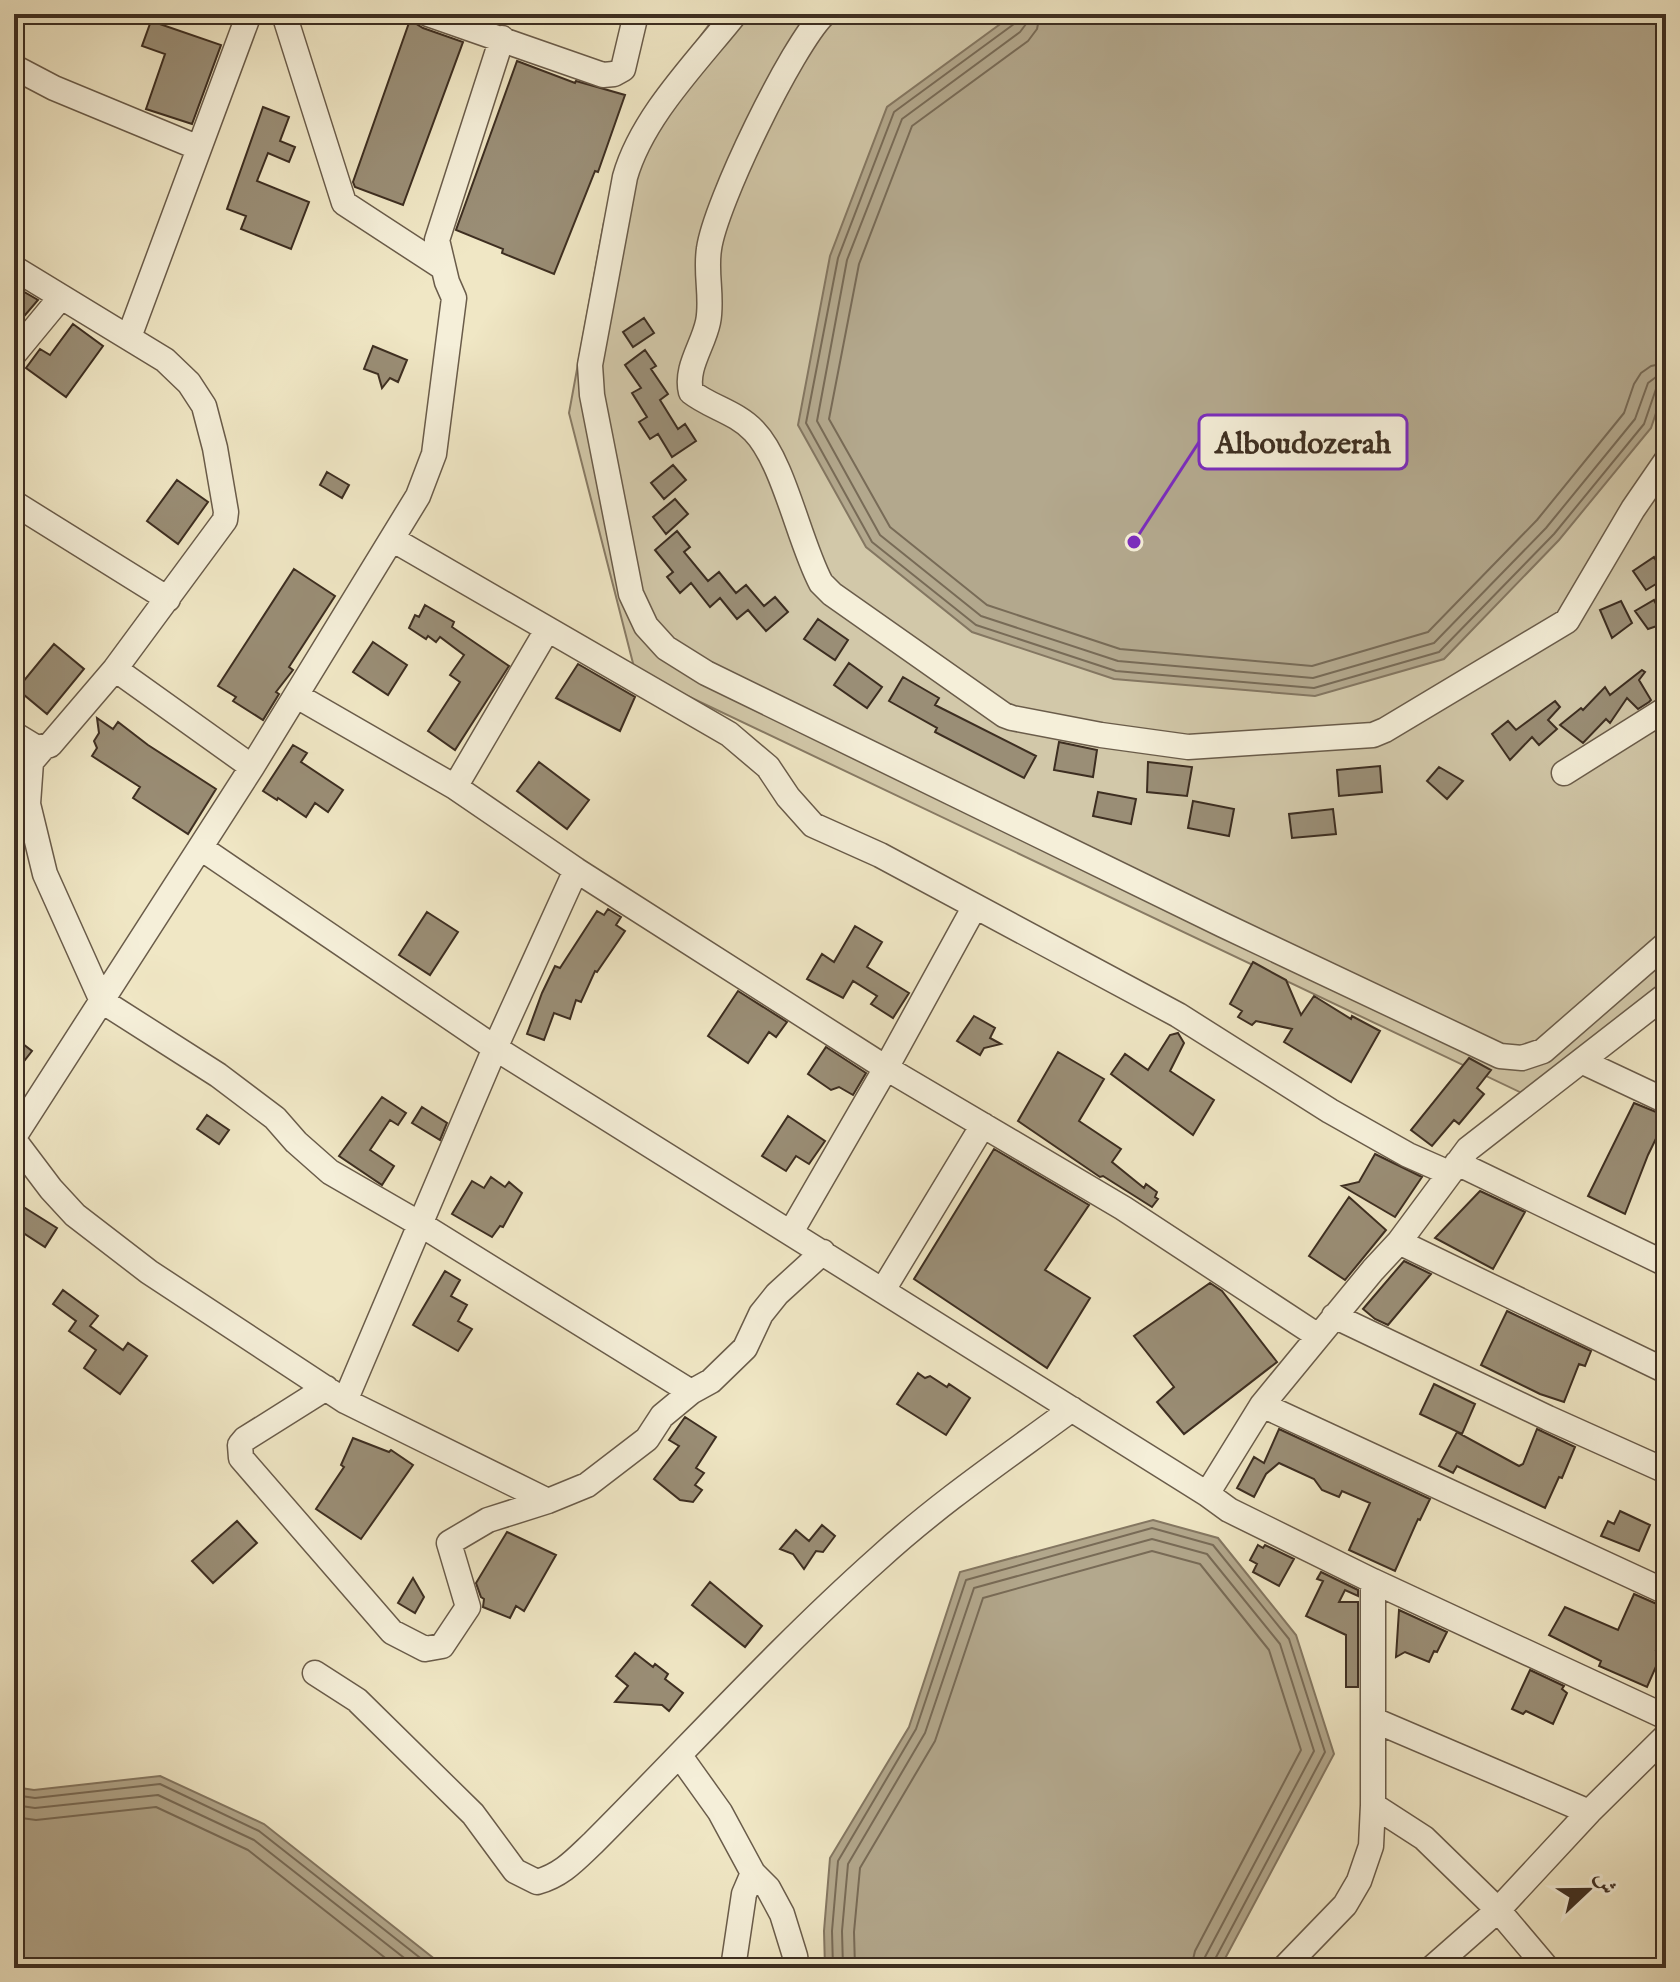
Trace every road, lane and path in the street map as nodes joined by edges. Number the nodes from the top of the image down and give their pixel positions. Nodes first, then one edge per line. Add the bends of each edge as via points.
1 (249, 14) edge
2 (284, 14) edge
3 (428, 14) edge
4 (636, 14) edge
5 (735, 14) edge
6 (824, 14) edge
7 (502, 38) junction
8 (14, 67) edge
9 (199, 148) junction
10 (442, 267) junction
11 (14, 268) edge
12 (61, 297) junction
13 (129, 337) junction
14 (14, 354) edge
15 (1666, 461) edge
16 (14, 503) edge
17 (392, 539) junction
18 (168, 599) junction
19 (547, 630) junction
20 (115, 669) junction
21 (297, 696) junction
22 (1666, 709) edge
23 (14, 734) edge
24 (43, 748) junction
25 (252, 767) junction
26 (1564, 773) dead end
27 (455, 787) junction
28 (201, 848) junction
29 (576, 870) junction
30 (975, 906) junction
31 (1666, 944) edge
32 (1666, 995) edge
33 (102, 1001) junction
34 (495, 1048) junction
35 (1581, 1061) junction
36 (886, 1068) junction
37 (1666, 1101) edge
38 (983, 1125) junction
39 (14, 1138) edge
40 (1453, 1168) junction
41 (420, 1224) junction
42 (791, 1232) junction
43 (1399, 1242) junction
44 (823, 1252) junction
45 (1666, 1264) edge
46 (883, 1290) junction
47 (1334, 1316) junction
48 (1318, 1336) junction
49 (1666, 1371) edge
50 (691, 1392) junction
51 (336, 1394) junction
52 (1262, 1405) junction
53 (1072, 1409) junction
54 (1666, 1471) edge
55 (1207, 1494) junction
56 (548, 1501) junction
57 (1373, 1581) junction
58 (1666, 1592) edge
59 (315, 1673) dead end
60 (1666, 1717) edge
61 (1374, 1720) junction
62 (1666, 1736) edge
63 (680, 1756) junction
64 (1373, 1805) junction
65 (1589, 1812) junction
66 (753, 1873) junction
67 (1498, 1910) junction
68 (733, 1968) edge
69 (797, 1968) edge
70 (1284, 1968) edge
71 (1432, 1968) edge
72 (1547, 1968) edge

1 - 9 street
2 - 10 street via 344,203
3 - 7 street
4 - 7 street via 623,69 614,74 603,75
5 - 31 street via 632,154 590,365 631,594 646,626 666,648 734,687 1500,1056 1522,1058 1543,1051
6 - 15 street via 777,90 714,228 707,268 708,324 690,374 691,392 759,437 821,583 1004,715 1188,747 1379,733 1567,621
7 - 10 street via 437,240
8 - 9 street
9 - 13 street
10 - 17 street via 454,298 434,454 418,496
11 - 12 street
12 - 13 street
12 - 14 street
13 - 18 street via 165,360 204,406 225,496 225,520
16 - 18 street
17 - 19 street
17 - 21 street
18 - 20 street
19 - 27 street
19 - 30 street via 729,734 768,767 813,825
20 - 24 street
20 - 25 street
21 - 25 street
21 - 27 street
22 - 26 street
23 - 24 street
24 - 33 street via 31,762 28,804 45,874
25 - 28 street
27 - 29 street
28 - 33 street
28 - 34 street
29 - 34 street
29 - 36 street
30 - 36 street
30 - 40 street via 1178,1015 1408,1155
32 - 35 street
33 - 39 street
33 - 41 street via 218,1075 275,1118 330,1172
34 - 41 street
34 - 42 street
35 - 37 street
35 - 40 street via 1479,1139
36 - 38 street
36 - 42 street
38 - 46 street
38 - 48 street via 1123,1208
39 - 51 street via 75,1215 149,1272
40 - 43 street
40 - 45 street
41 - 50 street
41 - 51 street
42 - 44 street
43 - 47 street
43 - 49 street
44 - 46 street
44 - 50 street via 777,1294 745,1348 711,1381
46 - 53 street
47 - 48 street
47 - 54 street
48 - 52 street
50 - 56 street via 662,1416 647,1439 587,1485
51 - 56 street
51 - 56 street via 245,1439 241,1458 392,1632 412,1644 425,1649 442,1646 468,1607 449,1543 488,1520
52 - 55 street
52 - 58 street
53 - 55 street
53 - 63 street via 881,1556
55 - 57 street
57 - 60 street
57 - 61 street
59 - 63 street via 357,1700 473,1814 515,1871 537,1882 562,1873
61 - 64 street
61 - 65 street
62 - 65 street
63 - 66 street via 720,1812
64 - 67 street via 1424,1838
64 - 70 street via 1371,1846 1359,1881 1345,1905
65 - 67 street
66 - 68 street via 744,1894
66 - 69 street via 782,1914
67 - 71 street
67 - 72 street

